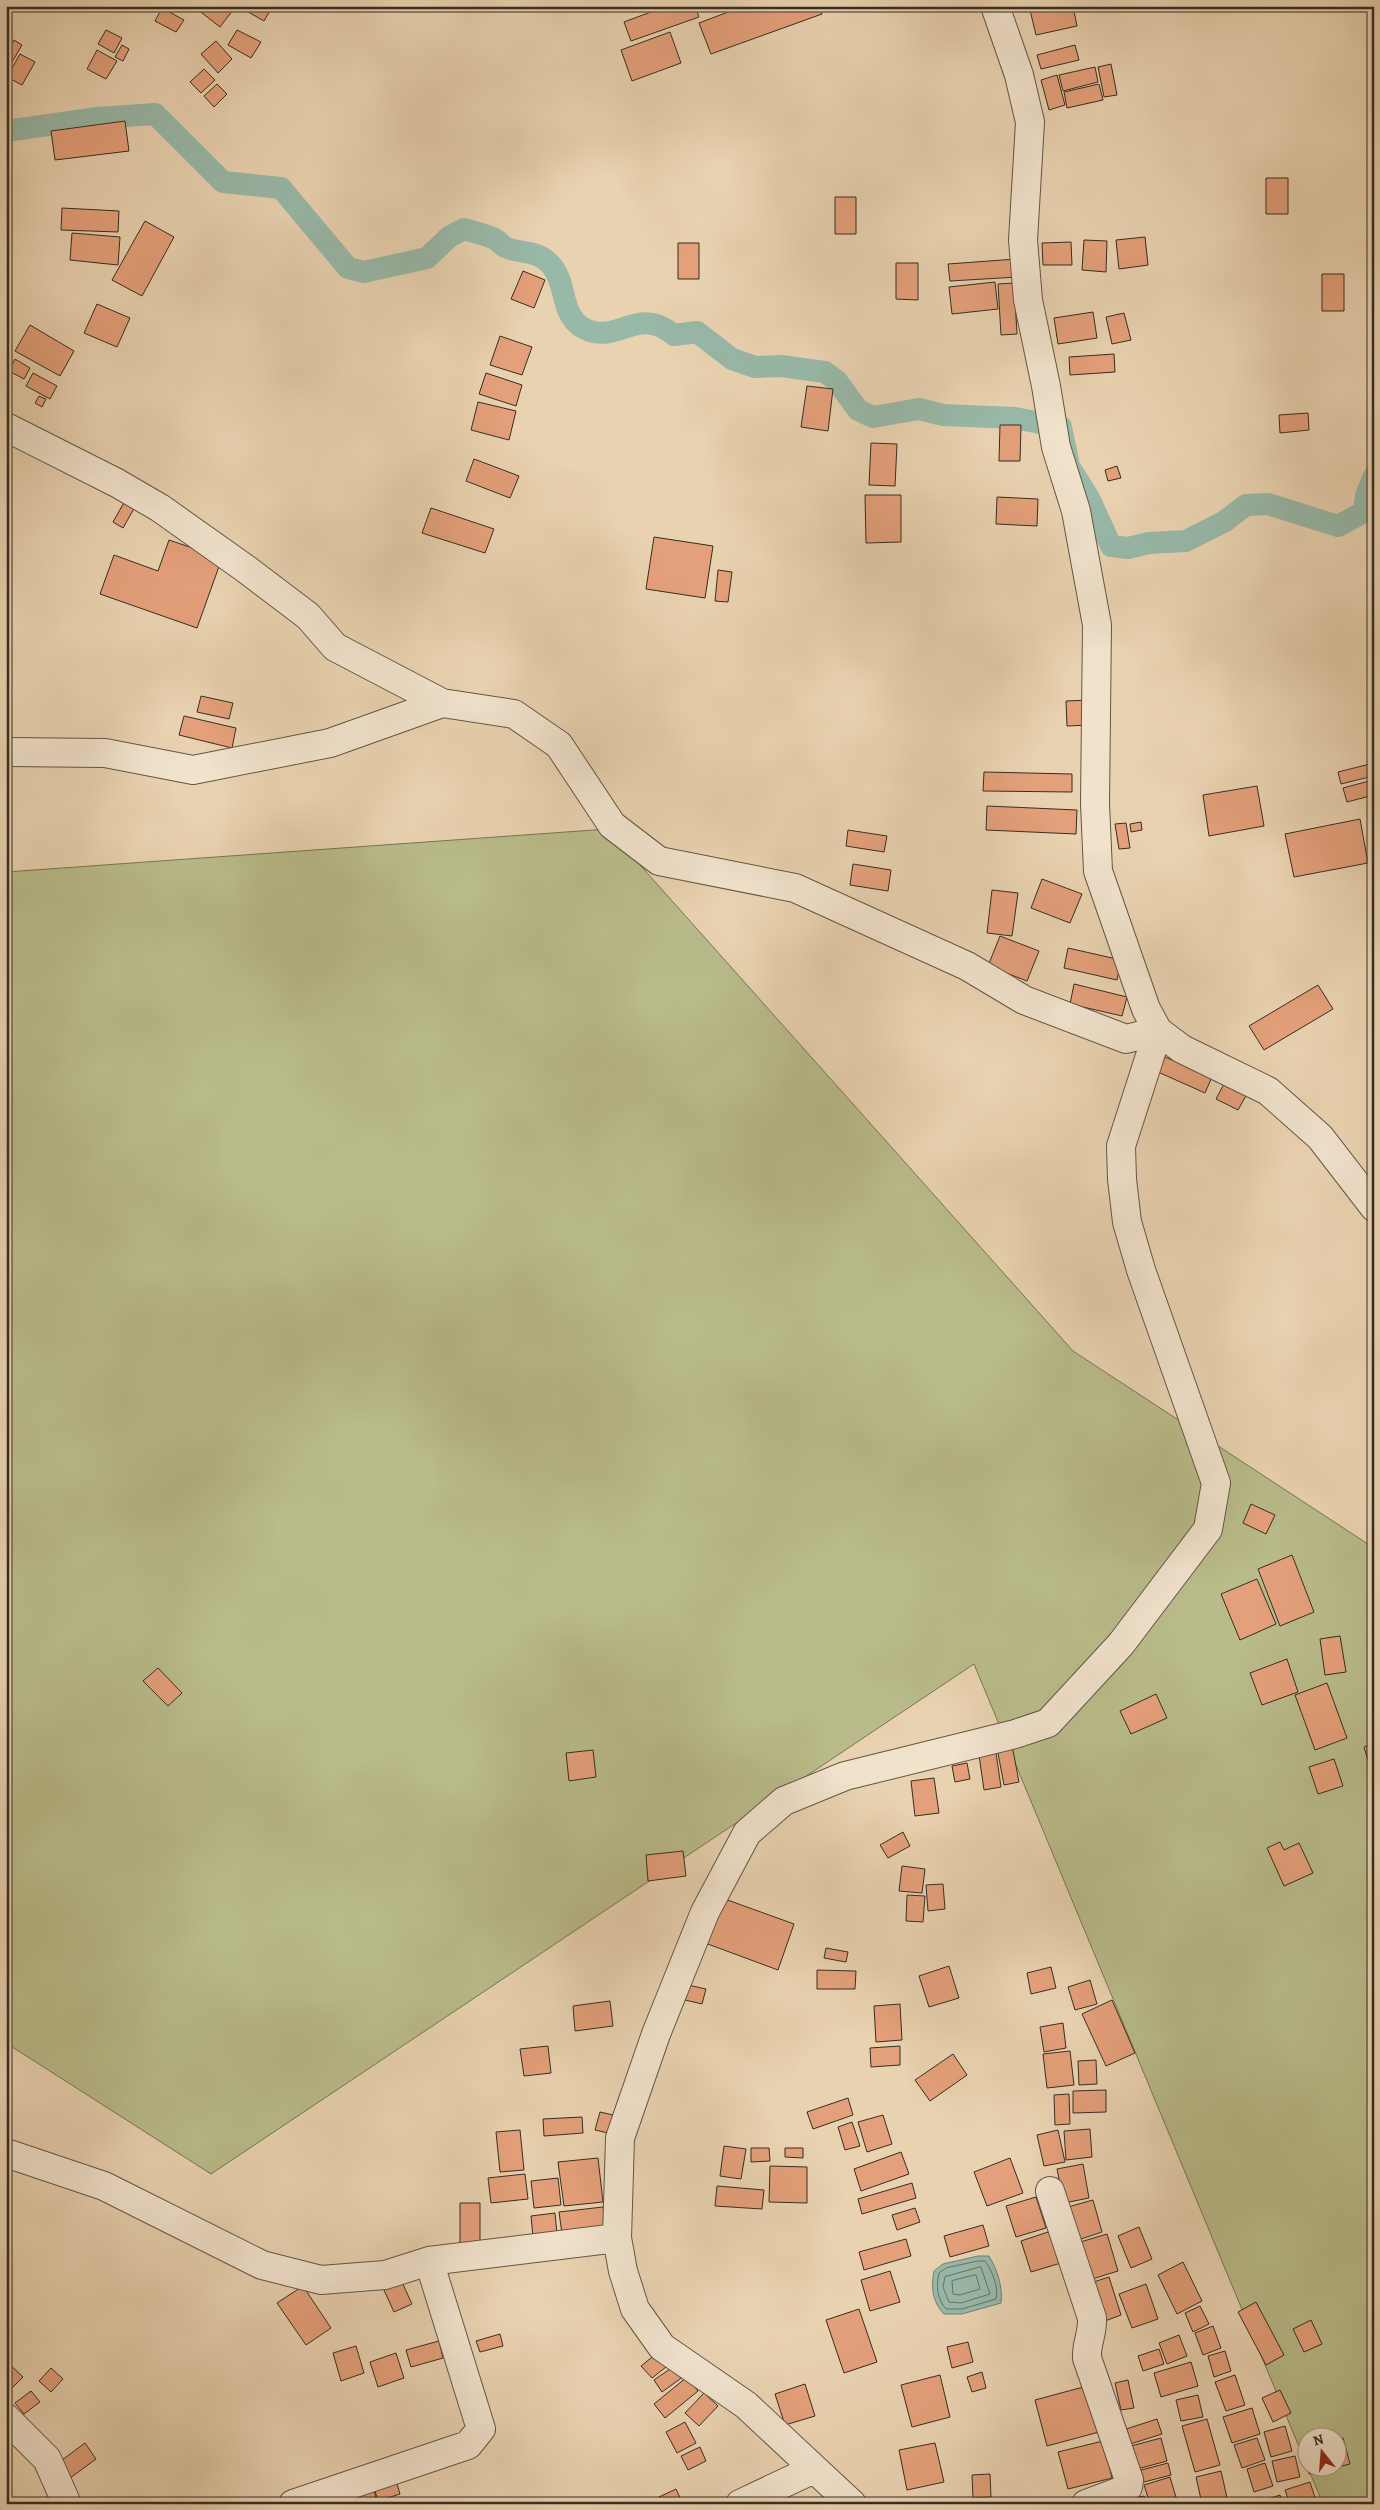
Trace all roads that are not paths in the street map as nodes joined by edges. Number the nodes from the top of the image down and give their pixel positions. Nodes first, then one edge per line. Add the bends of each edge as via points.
1 (995, 6) edge
2 (6, 427) edge
3 (442, 703) junction
4 (6, 752) edge
5 (1158, 1031) junction
6 (1374, 1207) edge
7 (6, 2153) edge
8 (1050, 2191) dead end
9 (617, 2238) junction
10 (429, 2262) junction
11 (6, 2418) edge
12 (814, 2469) junction
13 (67, 2504) edge
14 (293, 2504) edge
15 (740, 2504) edge
16 (852, 2504) edge
17 (1086, 2504) edge

1 - 5 street via 1019,75 1030,122 1023,240 1028,300 1056,447 1076,511 1096,625 1098,871 1146,1009
2 - 3 street via 160,508 308,616 335,647
3 - 4 street via 330,743 193,770 105,753
3 - 5 street via 514,714 559,745 612,825 659,860 795,888 967,966 1024,1000 1126,1039
5 - 6 street via 1182,1050 1268,1090 1320,1137
5 - 9 street via 1121,1146 1122,1179 1128,1222 1141,1270 1216,1483 1208,1529 1120,1644 1048,1723 846,1776 784,1801 747,1833 705,1912 656,2034 620,2138
7 - 10 street via 104,2186 262,2265 321,2280 385,2275
8 - 17 street via 1092,2318 1087,2358 1130,2480 1123,2490
9 - 10 street
9 - 12 street via 635,2309 662,2347 746,2405
10 - 14 street via 481,2429 468,2445
11 - 13 street via 47,2459
12 - 15 street
12 - 16 street

